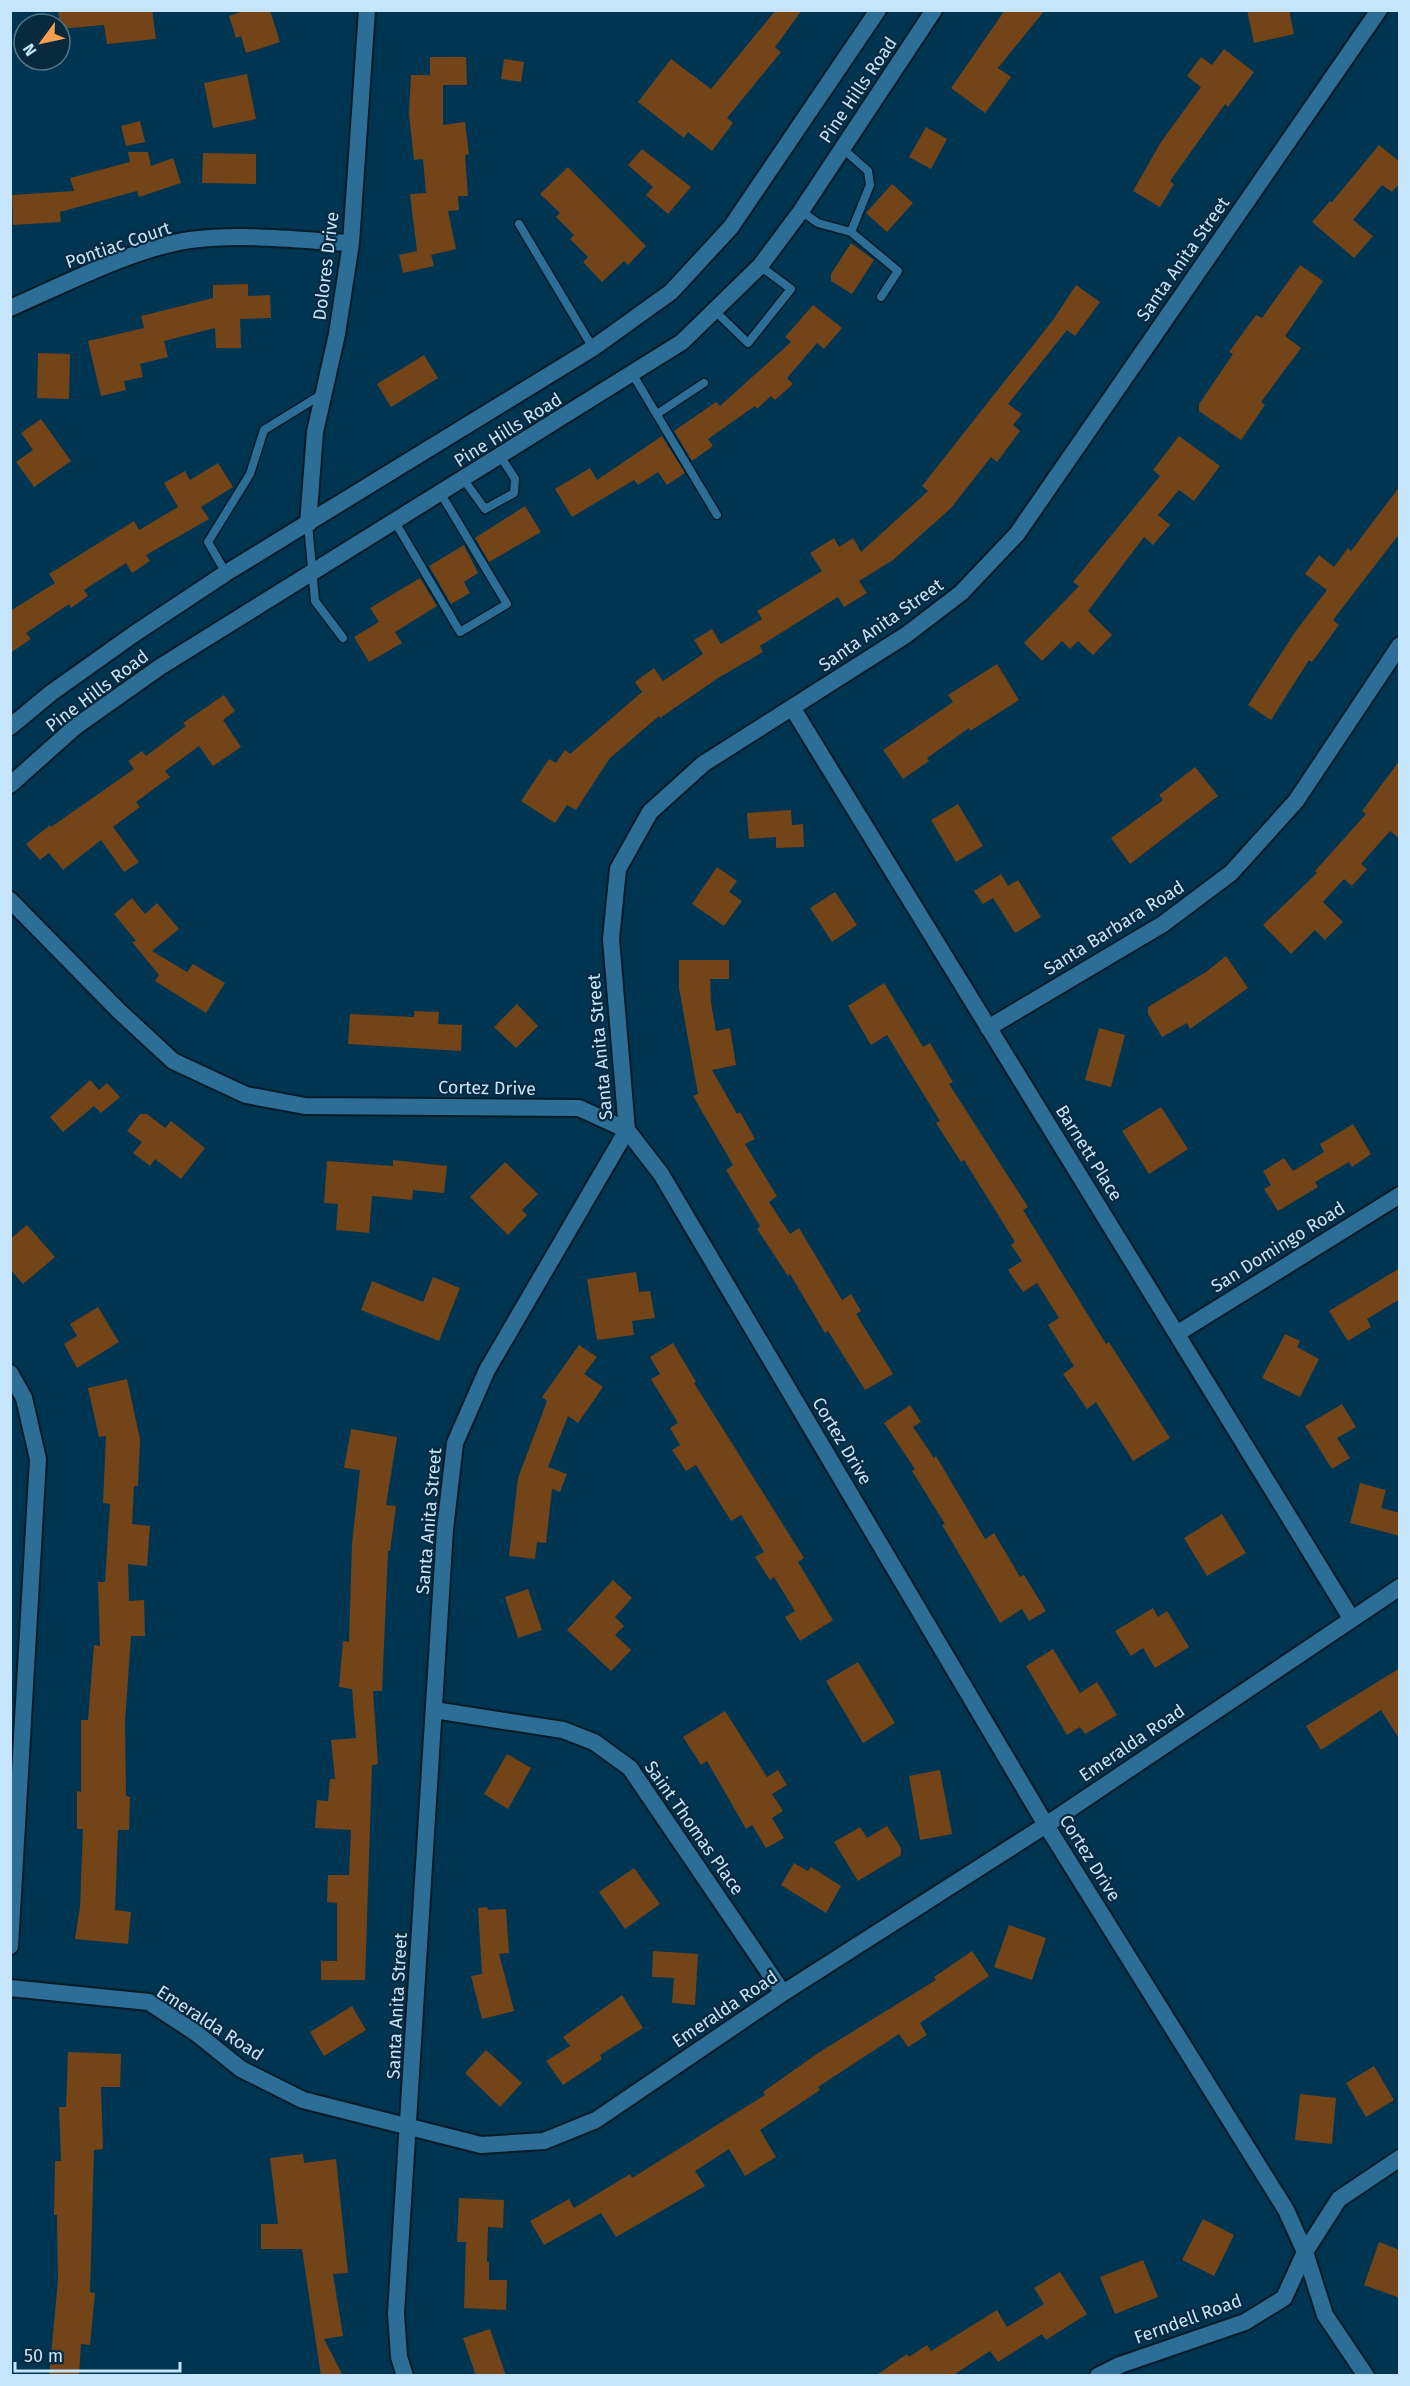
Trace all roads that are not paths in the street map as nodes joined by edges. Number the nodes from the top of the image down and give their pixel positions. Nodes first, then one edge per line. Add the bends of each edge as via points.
1 (367, 10) edge
2 (878, 10) edge
3 (934, 10) edge
4 (1379, 10) edge
5 (842, 148) junction
6 (801, 211) junction
7 (519, 224) dead end
8 (850, 232) junction
9 (351, 243) junction
10 (760, 266) junction
11 (881, 297) dead end
12 (10, 308) edge
13 (715, 311) junction
14 (593, 348) junction
15 (633, 375) junction
16 (704, 383) dead end
17 (324, 393) junction
18 (657, 414) junction
19 (501, 457) junction
20 (464, 480) junction
21 (441, 494) junction
22 (717, 515) dead end
23 (395, 522) junction
24 (308, 524) junction
25 (226, 573) junction
26 (313, 574) junction
27 (343, 638) dead end
28 (1400, 645) edge
29 (793, 709) junction
30 (10, 727) edge
31 (10, 785) edge
32 (10, 900) edge
33 (988, 1028) junction
34 (627, 1130) junction
35 (1400, 1195) edge
36 (1178, 1333) junction
37 (10, 1373) edge
38 (1400, 1587) edge
39 (1351, 1618) junction
40 (434, 1710) junction
41 (1046, 1826) junction
42 (10, 1946) edge
43 (10, 1988) edge
44 (783, 1993) junction
45 (409, 2128) junction
46 (1400, 2158) edge
47 (1305, 2252) junction
48 (405, 2376) edge
49 (1098, 2376) edge
50 (1366, 2376) edge

1 - 9 street, Dolores Drive
2 - 14 street, Pine Hills Road via 731,227 671,292
3 - 5 street, Pine Hills Road
4 - 29 street, Santa Anita Street via 1017,534 961,593 906,635
5 - 6 street, Pine Hills Road
5 - 8 lane via 868,171 870,185
6 - 8 lane via 818,223
6 - 10 street, Pine Hills Road
7 - 14 lane
8 - 11 lane via 898,271
9 - 12 street, Pontiac Court via 251,238 189,240 120,262
9 - 17 street, Dolores Drive
10 - 13 street, Pine Hills Road
10 - 13 lane via 791,289 748,343
13 - 15 street, Pine Hills Road via 682,342
14 - 24 street, Pine Hills Road
15 - 18 lane
15 - 19 street, Pine Hills Road
16 - 18 lane
17 - 24 street, Dolores Drive via 315,432
17 - 25 lane via 264,430 250,474 208,542
18 - 22 lane
19 - 20 street, Pine Hills Road
19 - 20 lane via 515,479 514,493 485,509
20 - 21 street, Pine Hills Road
21 - 23 street, Pine Hills Road
21 - 23 lane via 507,604 460,632
23 - 26 street, Pine Hills Road
24 - 25 street, Pine Hills Road
24 - 26 lane
25 - 30 street, Pine Hills Road via 134,634
26 - 27 lane via 315,601
26 - 31 street, Pine Hills Road via 160,667 75,727
28 - 33 street, Santa Barbara Road via 1296,801 1231,873 1163,924
29 - 33 street, Barnett Place
29 - 34 street, Santa Anita Street via 703,764 650,812 618,869 611,939
32 - 34 street, Cortez Drive via 173,1060 246,1095 305,1106 579,1108
33 - 36 street, Barnett Place
34 - 40 street, Santa Anita Street via 487,1370 455,1443
34 - 41 street, Cortez Drive via 662,1174
35 - 36 street, San Domingo Road
36 - 39 street, Barnett Place
37 - 42 street via 24,1398 38,1459
38 - 39 street, Emeralda Road
39 - 41 street, Emeralda Road
40 - 44 street, Saint Thomas Place via 563,1730 594,1743 630,1768
40 - 45 street, Santa Anita Street
41 - 44 street, Emeralda Road
41 - 47 street, Cortez Drive via 1286,2210
43 - 45 street, Emeralda Road via 149,2002 241,2069 303,2100
44 - 45 street, Emeralda Road via 596,2120 544,2141 482,2145
45 - 48 street, Santa Anita Street via 396,2313 399,2357
46 - 47 street, Ferndell Road via 1339,2199
47 - 49 street, Ferndell Road via 1284,2298 1245,2322
47 - 50 street, Cortez Drive via 1325,2315

